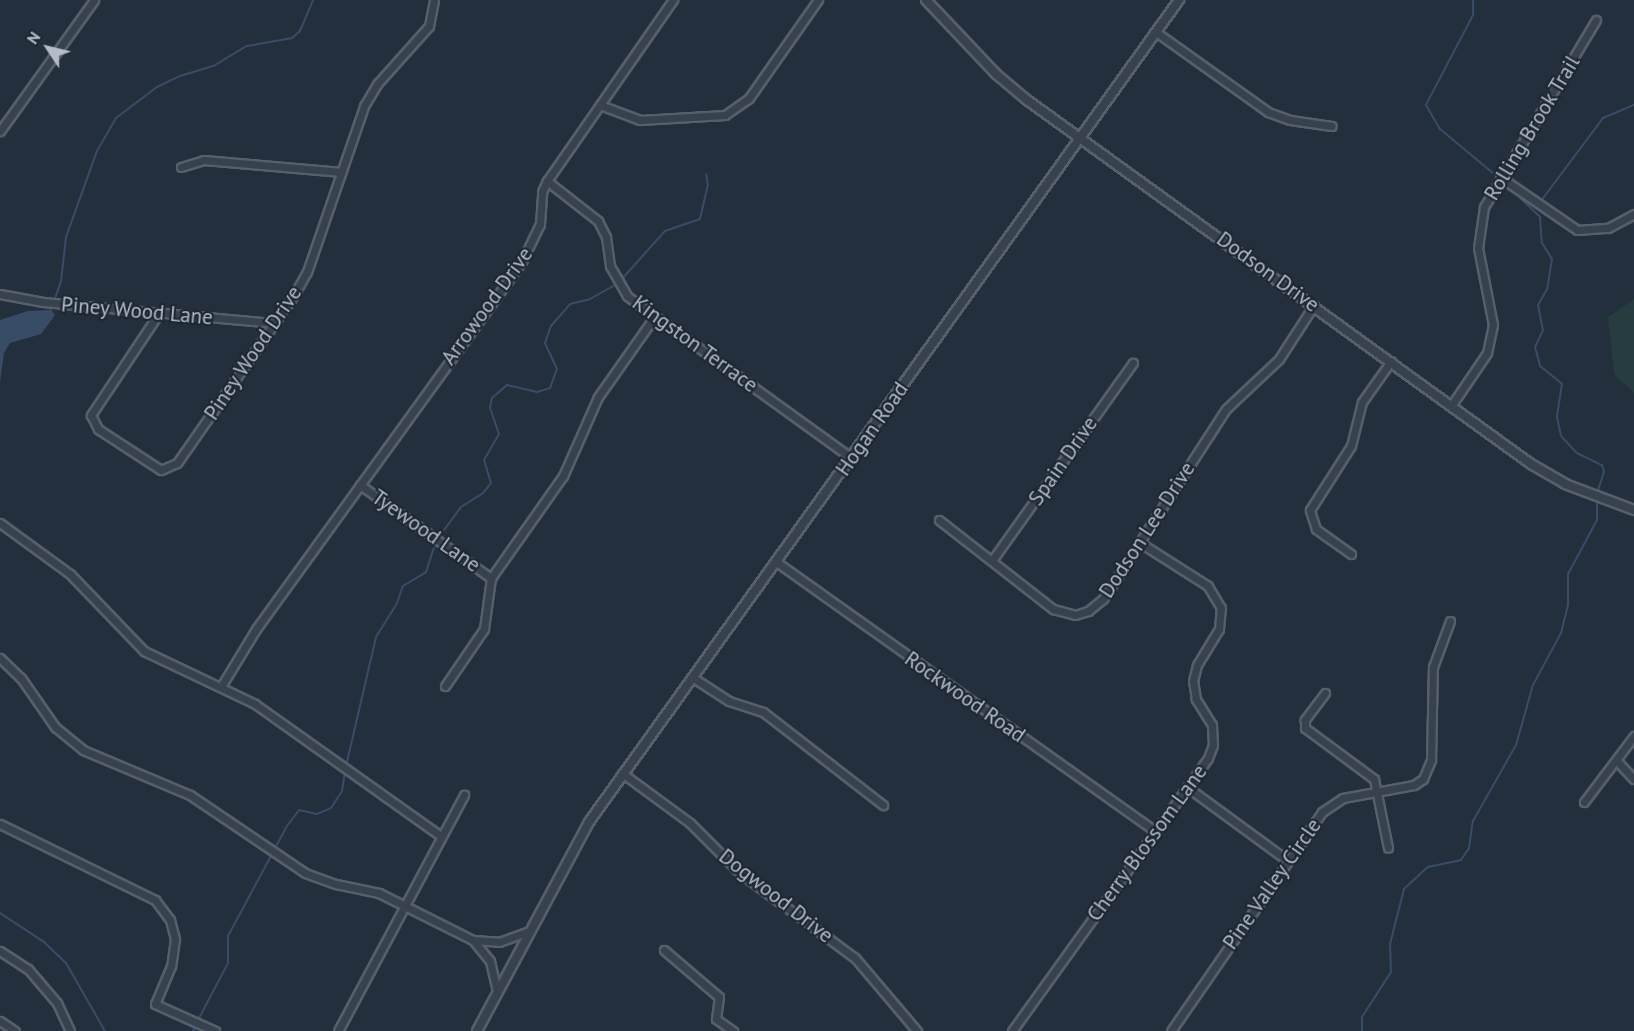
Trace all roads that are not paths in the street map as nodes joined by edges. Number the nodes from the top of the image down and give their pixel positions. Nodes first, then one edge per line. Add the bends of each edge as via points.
1 (94, 0) edge
2 (434, 0) edge
3 (673, 0) edge
4 (819, 0) edge
5 (926, 0) edge
6 (1179, 0) edge
7 (1596, 20) dead end
8 (1156, 32) junction
9 (600, 105) junction
10 (1332, 126) dead end
11 (0, 131) edge
12 (1080, 138) junction
13 (181, 167) dead end
14 (341, 172) junction
15 (1500, 177) junction
16 (548, 181) junction
17 (1634, 214) edge
18 (0, 294) edge
19 (1314, 305) junction
20 (159, 313) junction
21 (655, 316) junction
22 (275, 323) junction
23 (1391, 361) junction
24 (1133, 363) dead end
25 (1451, 406) junction
26 (852, 458) junction
27 (360, 485) junction
28 (1634, 510) edge
29 (939, 520) dead end
30 (0, 522) edge
31 (1139, 542) junction
32 (1352, 554) dead end
33 (993, 559) junction
34 (775, 561) junction
35 (491, 578) junction
36 (1450, 621) dead end
37 (0, 658) edge
38 (692, 677) junction
39 (222, 685) junction
40 (445, 686) dead end
41 (1325, 693) dead end
42 (1634, 736) edge
43 (1616, 760) junction
44 (622, 773) junction
45 (1634, 779) edge
46 (1187, 787) junction
47 (1378, 792) junction
48 (464, 795) dead end
49 (1584, 802) dead end
50 (883, 805) dead end
51 (0, 824) edge
52 (1156, 832) junction
53 (441, 836) junction
54 (1388, 848) dead end
55 (1288, 861) junction
56 (406, 905) junction
57 (527, 932) junction
58 (473, 940) junction
59 (664, 950) dead end
60 (0, 951) edge
61 (497, 991) junction
62 (0, 1021) edge
63 (15, 1031) edge
64 (70, 1031) edge
65 (215, 1031) edge
66 (338, 1031) edge
67 (477, 1031) edge
68 (733, 1031) edge
69 (916, 1031) edge
70 (1012, 1031) edge
71 (1171, 1031) edge

1 - 11 street
2 - 14 street, Piney Wood Drive via 433,16 421,38 370,94
3 - 9 street, Arrowood Drive
4 - 9 street via 749,98 725,115 640,120
5 - 12 street, Dodson Drive via 996,74
6 - 8 street, Hogan Road
7 - 15 street, Rolling Brook Trail
8 - 10 street via 1268,112
8 - 12 street, Hogan Road
9 - 16 street, Arrowood Drive
12 - 19 street, Dodson Drive
12 - 26 street, Hogan Road
13 - 14 street via 204,160
14 - 22 street, Piney Wood Drive via 307,272
15 - 17 street via 1577,230 1608,228
15 - 25 street, Rolling Brook Trail via 1484,207 1478,236 1480,261 1493,306 1490,343 1476,372
16 - 21 street, Kingston Terrace via 598,220 617,283
16 - 27 street, Arrowood Drive via 542,192 540,224 533,244
18 - 20 street, Piney Wood Lane
19 - 23 street, Dodson Drive
19 - 31 street, Dodson Lee Drive via 1279,358 1226,409
20 - 22 street, Piney Wood Lane
20 - 22 street, Piney Wood Drive via 91,415 98,429 161,470 177,463
21 - 26 street, Kingston Terrace
21 - 35 street via 598,397 563,476
23 - 25 street, Dodson Drive
23 - 32 street via 1362,402 1351,446 1310,510 1316,529
24 - 33 street, Spain Drive
25 - 28 street, Dodson Drive via 1565,484
26 - 34 street, Hogan Road
27 - 35 street, Tyewood Lane
27 - 39 street, Arrowood Drive via 275,602
29 - 33 street, Dodson Lee Drive
30 - 39 street via 70,574 144,651 168,665
31 - 33 street, Dodson Lee Drive via 1103,600 1075,615 1053,609
31 - 46 street, Cherry Blossom Lane via 1208,586 1221,608 1219,629 1197,665 1193,681 1196,699 1212,725 1213,745
34 - 38 street, Hogan Road
34 - 52 street, Rockwood Road
35 - 40 street via 484,629
36 - 47 street, Pine Valley Circle via 1433,668 1429,770 1414,785
37 - 56 street via 21,678 55,728 83,750 190,795 305,873 379,893
38 - 44 street, Hogan Road
38 - 50 street via 729,700 763,712
39 - 53 street
41 - 47 street via 1305,720 1305,728 1369,772
42 - 43 street
43 - 45 street
43 - 49 street
44 - 57 street, Hogan Road
44 - 69 street, Dogwood Drive via 690,823 740,873 855,958
46 - 52 street, Cherry Blossom Lane
46 - 55 street
47 - 54 street
47 - 55 street, Pine Valley Circle via 1330,804
48 - 53 street
51 - 65 street via 155,900 170,920 175,939 171,966 154,1004
52 - 70 street, Cherry Blossom Lane
53 - 56 street
55 - 71 street, Pine Valley Circle
56 - 58 street
56 - 66 street
57 - 58 street via 499,942
57 - 61 street, Hogan Road
58 - 61 street via 490,961
59 - 68 street via 718,997 716,1019
60 - 64 street via 28,969 57,1003
61 - 67 street, Hogan Road
62 - 63 street

